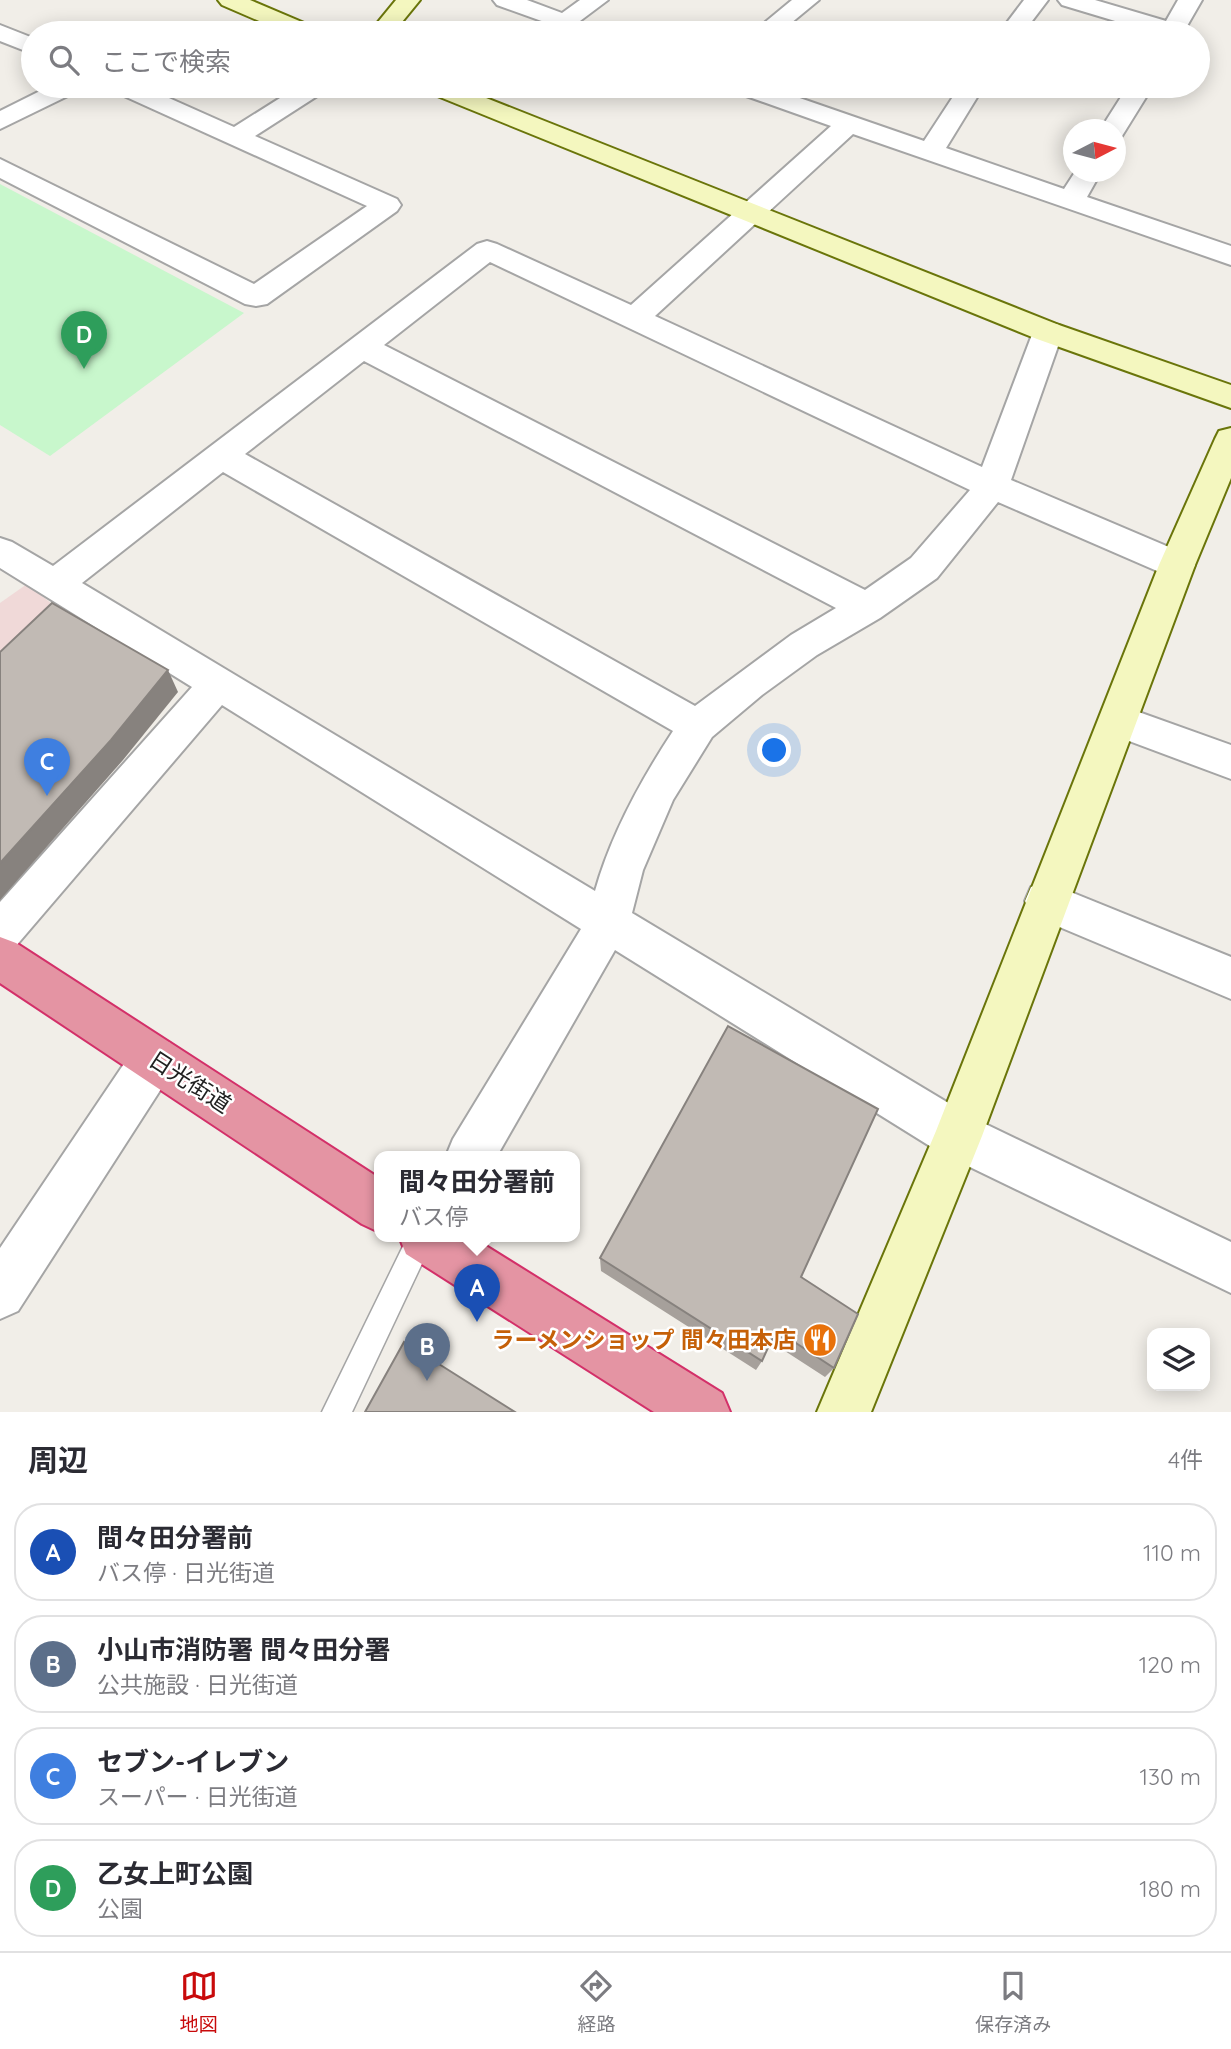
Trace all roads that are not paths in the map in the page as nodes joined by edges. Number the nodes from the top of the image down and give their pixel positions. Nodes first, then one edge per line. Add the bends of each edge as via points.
1 (230, 0) edge
2 (408, 0) edge
3 (505, 0) edge
4 (596, 0) edge
5 (807, 0) edge
6 (1036, 0) edge
7 (1070, 0) edge
8 (1190, 0) edge
9 (279, 21) edge
10 (391, 21) edge
11 (561, 21) edge
12 (565, 21) edge
13 (779, 21) edge
14 (1020, 21) edge
15 (1137, 21) edge
16 (1178, 21) edge
17 (0, 32) edge
18 (21, 42) edge
19 (45, 98) edge
20 (150, 98) edge
21 (297, 98) edge
22 (464, 98) edge
23 (775, 98) edge
24 (962, 98) edge
25 (1133, 98) edge
26 (1120, 119) edge
27 (0, 121) edge
28 (848, 124) junction
29 (237, 136) junction
30 (930, 152) junction
31 (0, 167) edge
32 (1082, 182) edge
33 (1070, 201) junction
34 (749, 214) junction
35 (1231, 256) edge
36 (635, 318) junction
37 (1048, 332) junction
38 (362, 347) junction
39 (1231, 397) edge
40 (1231, 439) edge
41 (221, 456) junction
42 (992, 486) junction
43 (0, 551) edge
44 (1177, 565) junction
45 (55, 584) junction
46 (867, 608) junction
47 (218, 683) junction
48 (1119, 722) junction
49 (698, 726) junction
50 (1231, 762) edge
51 (1046, 901) junction
52 (609, 921) junction
53 (0, 933) edge
54 (0, 958) edge
55 (1231, 978) edge
56 (154, 1059) junction
57 (958, 1136) junction
58 (473, 1151) edge
59 (374, 1204) edge
60 (420, 1242) edge
61 (433, 1242) edge
62 (1231, 1268) edge
63 (0, 1293) edge
64 (337, 1412) edge
65 (703, 1412) edge
66 (844, 1412) edge

1 - 9 street
2 - 10 street
3 - 11 street
4 - 12 street
5 - 13 street
6 - 14 street
7 - 15 street
8 - 16 street
17 - 18 street
19 - 27 street
20 - 29 street
21 - 29 street
22 - 34 street
23 - 28 street
24 - 30 street
25 - 26 street
28 - 30 street
28 - 34 street
29 - 31 street via 387,205 256,297
30 - 33 street
32 - 33 street
33 - 35 street
34 - 36 street
34 - 37 street
36 - 38 street via 487,250
36 - 42 street
37 - 39 street
37 - 42 street
38 - 41 street
38 - 46 street
40 - 44 street
41 - 45 street
41 - 49 street
42 - 44 street
42 - 46 street via 925,568
43 - 45 street
44 - 48 street
45 - 47 street
46 - 49 street via 748,684
47 - 52 street
47 - 53 street
48 - 50 street
48 - 51 street
49 - 52 street via 656,791 622,870
51 - 55 street
51 - 57 street
52 - 57 street
52 - 58 street
54 - 56 highway, 日光街道
56 - 59 highway, 日光街道
56 - 63 street
57 - 62 street
57 - 66 street
60 - 64 lane
61 - 65 highway

